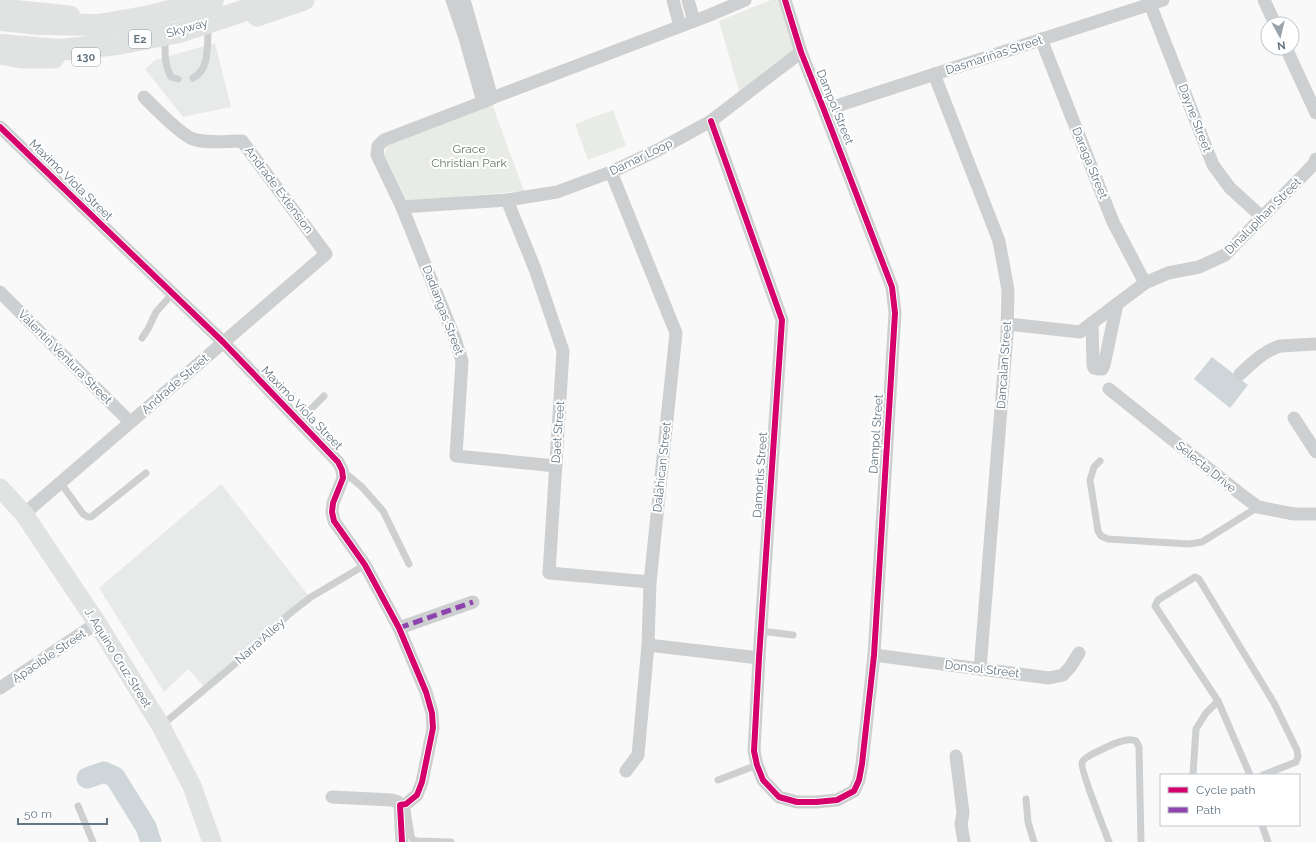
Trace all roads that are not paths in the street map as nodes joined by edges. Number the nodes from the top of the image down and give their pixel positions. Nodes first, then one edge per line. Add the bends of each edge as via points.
1 (185, 0) edge
2 (213, 0) edge
3 (276, 0) edge
4 (304, 0) edge
5 (452, 0) edge
6 (464, 0) edge
7 (673, 0) edge
8 (688, 0) edge
9 (745, 0) edge
10 (785, 0) edge
11 (1163, 0) edge
12 (1264, 0) edge
13 (1150, 4) junction
14 (0, 9) edge
15 (1271, 16) edge
16 (0, 20) edge
17 (694, 21) junction
18 (680, 26) junction
19 (208, 33) junction
20 (1041, 39) junction
21 (165, 44) junction
22 (0, 45) edge
23 (801, 52) junction
24 (0, 54) edge
25 (1290, 56) edge
26 (934, 74) junction
27 (193, 78) dead end
28 (178, 79) dead end
29 (144, 97) dead end
30 (487, 100) junction
31 (824, 110) junction
32 (1316, 113) edge
33 (711, 121) junction
34 (0, 127) edge
35 (1316, 160) edge
36 (611, 172) junction
37 (507, 200) junction
38 (402, 207) junction
39 (1262, 217) junction
40 (326, 254) joint
41 (1146, 283) junction
42 (0, 292) edge
43 (173, 293) junction
44 (1117, 304) junction
45 (1092, 323) junction
46 (1008, 324) junction
47 (142, 338) dead end
48 (223, 342) junction
49 (1316, 344) edge
50 (1240, 374) dead end
51 (1109, 389) dead end
52 (324, 396) dead end
53 (1294, 418) dead end
54 (299, 421) junction
55 (130, 422) junction
56 (1316, 452) edge
57 (1100, 461) dead end
58 (556, 466) junction
59 (342, 470) junction
60 (146, 473) dead end
61 (60, 482) junction
62 (0, 488) edge
63 (1258, 507) junction
64 (24, 514) junction
65 (1316, 514) edge
66 (409, 564) dead end
67 (365, 565) junction
68 (650, 582) junction
69 (473, 602) dead end
70 (97, 623) junction
71 (399, 628) junction
72 (761, 632) junction
73 (793, 635) dead end
74 (648, 645) junction
75 (1079, 653) dead end
76 (874, 655) junction
77 (759, 658) junction
78 (980, 669) junction
79 (0, 688) edge
80 (1218, 701) junction
81 (161, 726) junction
82 (956, 756) dead end
83 (757, 765) junction
84 (626, 771) dead end
85 (1193, 774) edge
86 (1250, 774) edge
87 (1266, 774) edge
88 (718, 780) dead end
89 (332, 797) dead end
90 (1026, 799) dead end
91 (816, 802) joint
92 (403, 804) junction
93 (78, 806) dead end
94 (1262, 826) edge
95 (94, 842) edge
96 (212, 842) edge
97 (402, 842) edge
98 (451, 842) edge
99 (964, 842) edge
100 (1034, 842) edge
101 (1109, 842) edge
102 (1141, 842) edge
103 (1268, 842) edge

1 - 14 main road via 112,14 70,16
2 - 16 highway, Skyway / E2 via 150,16 99,25 39,24
3 - 22 highway, Skyway / E2 via 179,32 118,44 60,50
4 - 19 main road, 130
5 - 30 street
6 - 30 street
7 - 18 street
8 - 17 street
9 - 17 street
10 - 23 street
11 - 13 street, Dasmariñas Street
12 - 15 street
13 - 20 street, Dasmariñas Street
13 - 39 street, Dayne Street via 1213,166 1230,188
17 - 18 street
18 - 30 street
19 - 21 main road, 130
19 - 27 lane via 203,67 200,74
20 - 26 street, Dasmariñas Street
20 - 41 street, Daraga Street via 1113,222
21 - 24 main road, 130 via 88,57 21,58
21 - 28 lane via 167,70 171,77
23 - 31 street, Dampol Street
23 - 33 street, Damar Loop
25 - 32 street
26 - 31 street, Dasmariñas Street
26 - 46 street, Dancalan Street via 998,241 1008,290
29 - 40 street, Andrade Extension via 192,139 210,142 242,141
30 - 38 street, Dadiangas Street via 384,140 378,146 377,154
31 - 76 street, Dampol Street via 892,287 895,313
33 - 36 street, Damar Loop
33 - 72 street, Damortis Street via 782,320
34 - 43 street, Maximo Viola Street
35 - 39 street, Dinalupihan Street
36 - 37 street, Damar Loop via 557,192
36 - 68 street, Dalahican Street via 676,333
37 - 38 street, Damar Loop
37 - 58 street, Daet Street via 535,269 563,351
38 - 58 street, Dadiangas Street via 462,361 456,456
39 - 41 street, Dinalupihan Street via 1225,255 1199,267 1168,273
40 - 48 street, Andrade Street
41 - 44 street, Dinalupihan Street
42 - 55 street, Valentin Ventura Street
43 - 47 lane via 156,312
43 - 48 street, Maximo Viola Street
44 - 45 street, Dinalupihan Street
44 - 45 street via 1104,366 1098,370 1093,365
45 - 46 street, Dinalupihan Street via 1080,332
46 - 78 street, Dancalan Street
48 - 54 street, Maximo Viola Street
48 - 55 street, Andrade Street
49 - 50 street via 1275,347
51 - 63 street, Selecta Drive
52 - 54 lane
53 - 56 street
54 - 59 street, Maximo Viola Street via 338,462
55 - 61 street, Andrade Street
57 - 63 lane via 1094,467 1090,480 1098,531 1101,536 1108,539 1189,544 1202,542
58 - 68 street, Daet Street via 549,573
59 - 66 lane via 362,487 383,511
59 - 67 street via 342,478 333,503 334,521
60 - 61 lane via 91,517 83,514
61 - 64 street, Andrade Street
62 - 64 street, J. Aquino Cruz Street
63 - 65 street, Selecta Drive via 1294,514
64 - 70 street, J. Aquino Cruz Street
67 - 71 street
67 - 81 lane, Narra Alley via 310,597
68 - 74 street, Dalahican Street
69 - 71 street
70 - 79 street, Apacible Street
70 - 81 street, J. Aquino Cruz Street
71 - 92 street via 426,692 433,728 417,795
72 - 73 lane
72 - 77 street, Damortis Street
74 - 77 street
74 - 84 street, Dalahican Street via 638,754
75 - 78 street, Donsol Street via 1064,675 1050,678
76 - 78 street, Donsol Street
76 - 91 street, Dampol Street via 859,780 854,791 838,800
77 - 83 street, Damortis Street via 754,751
80 - 85 lane via 1206,713 1196,729
80 - 86 lane
80 - 87 lane via 1155,606 1158,600 1195,577 1199,579 1274,703 1297,750 1296,762
81 - 96 street, J. Aquino Cruz Street via 192,786
82 - 99 street
83 - 88 lane
83 - 91 street, Damortis Street via 763,780 779,797 797,802
89 - 92 street via 392,800
90 - 100 lane via 1028,822
92 - 97 street
92 - 98 lane via 413,840
93 - 95 lane
94 - 103 lane
101 - 102 lane via 1082,762 1109,746 1131,739 1136,741 1139,747

